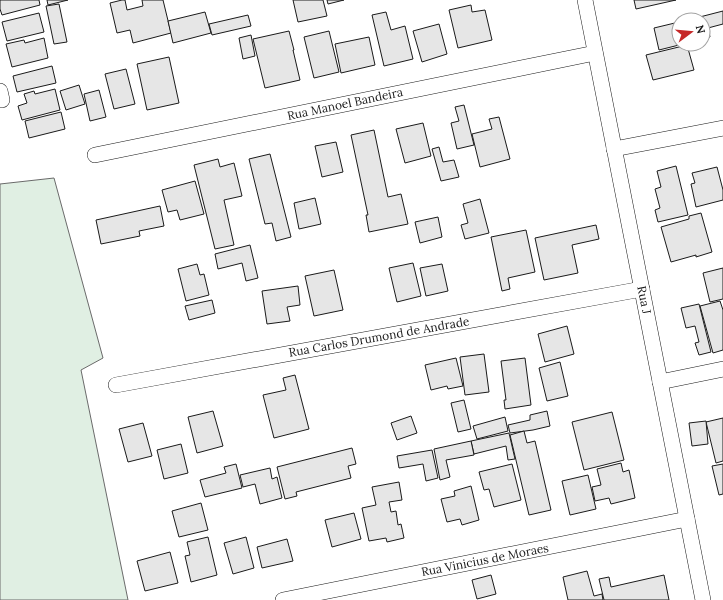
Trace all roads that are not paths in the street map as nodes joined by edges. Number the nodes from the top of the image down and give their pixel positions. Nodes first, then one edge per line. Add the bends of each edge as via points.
1 (585, 0) edge
2 (595, 53) junction
3 (0, 91) edge
4 (0, 100) edge
5 (723, 128) edge
6 (614, 150) junction
7 (95, 155) dead end
8 (642, 289) junction
9 (723, 369) edge
10 (660, 382) junction
11 (116, 385) dead end
12 (687, 519) junction
13 (283, 600) edge
14 (703, 600) edge

1 - 2 street, Rua J
2 - 6 street, Rua J
2 - 7 street, Rua Manoel Bandeira
3 - 4 street
5 - 6 street
6 - 8 street, Rua J
8 - 10 street, Rua J
8 - 11 street, Rua Carlos Drumond de Andrade
9 - 10 street
10 - 12 street, Rua J
12 - 13 street, Rua Vinicius de Moraes
12 - 14 street, Rua J

